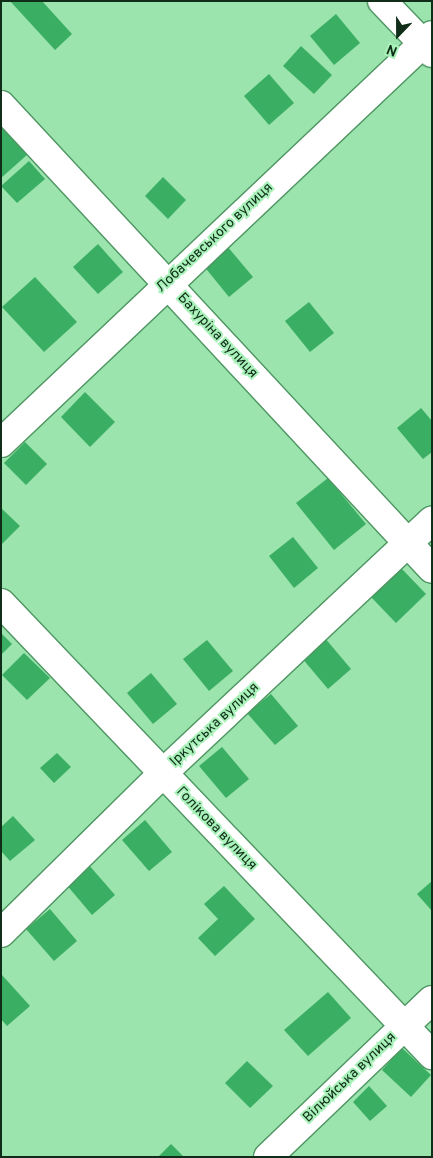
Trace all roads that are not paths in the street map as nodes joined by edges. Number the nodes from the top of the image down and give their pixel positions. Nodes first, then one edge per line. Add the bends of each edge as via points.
1 (382, 1) edge
2 (429, 44) edge
3 (1, 105) edge
4 (168, 282) junction
5 (1, 443) edge
6 (432, 520) edge
7 (408, 544) junction
8 (432, 569) edge
9 (1, 603) edge
10 (163, 773) junction
11 (1, 934) edge
12 (432, 1000) edge
13 (404, 1026) junction
14 (432, 1055) edge
15 (268, 1157) edge

1 - 2 street
2 - 4 street, Лобачевського вулиця
3 - 4 street, Бахуріна вулиця
4 - 5 street, Лобачевського вулиця
4 - 7 street, Бахуріна вулиця
6 - 7 street, Іркутська вулиця
7 - 8 street, Бахуріна вулиця
7 - 10 street, Іркутська вулиця
9 - 10 street, Голікова вулиця
10 - 11 street, Іркутська вулиця
10 - 13 street, Голікова вулиця
12 - 13 street, Вілюйська вулиця
13 - 14 street, Голікова вулиця
13 - 15 street, Вілюйська вулиця

